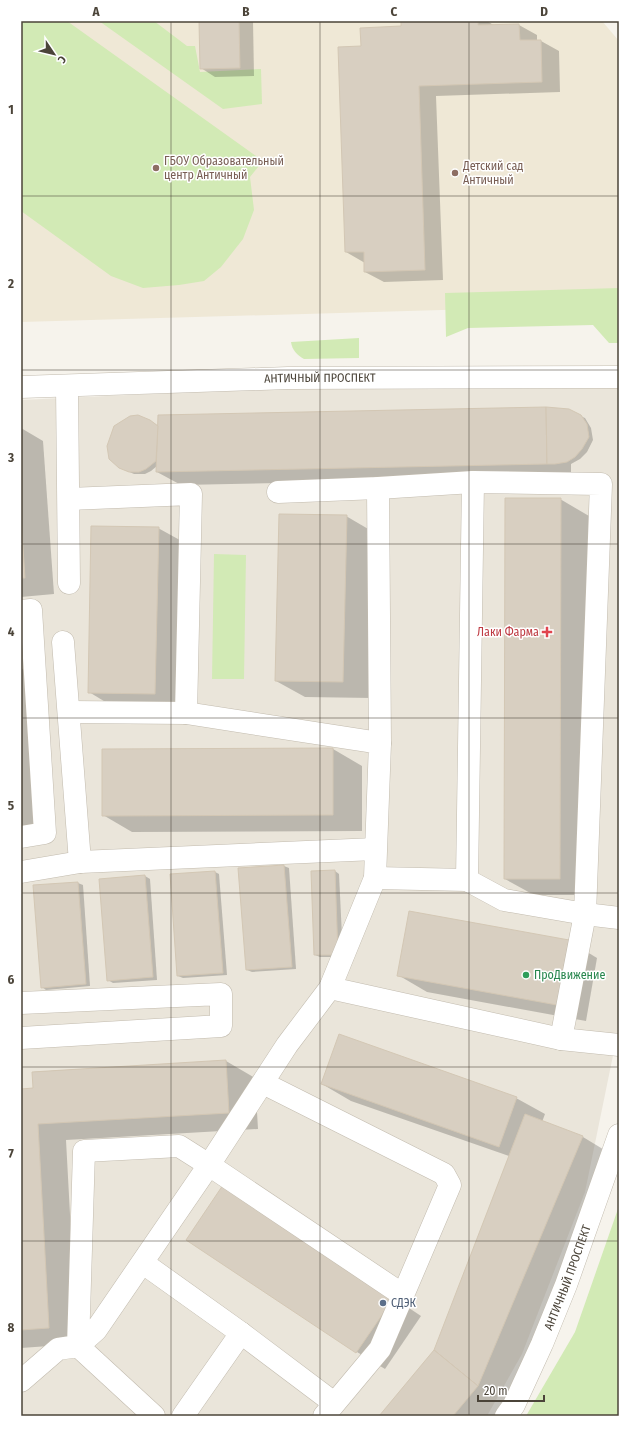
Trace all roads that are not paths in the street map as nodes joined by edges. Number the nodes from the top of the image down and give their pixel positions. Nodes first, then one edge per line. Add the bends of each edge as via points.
1 (619, 376) edge
2 (67, 386) junction
3 (21, 387) edge
4 (473, 482) junction
5 (378, 488) junction
6 (278, 492) dead end
7 (69, 499) junction
8 (69, 583) dead end
9 (21, 611) edge
10 (63, 642) dead end
11 (69, 712) junction
12 (186, 713) junction
13 (380, 743) junction
14 (21, 837) edge
15 (376, 849) junction
16 (80, 862) junction
17 (21, 872) edge
18 (375, 878) junction
19 (467, 880) junction
20 (585, 914) junction
21 (619, 918) edge
22 (330, 988) junction
23 (21, 1003) edge
24 (21, 1038) edge
25 (561, 1039) junction
26 (619, 1045) edge
27 (263, 1083) junction
28 (619, 1135) edge
29 (209, 1165) junction
30 (143, 1263) junction
31 (403, 1295) junction
32 (241, 1333) junction
33 (78, 1346) junction
34 (21, 1381) edge
35 (329, 1410) edge
36 (154, 1416) edge
37 (183, 1416) edge
38 (506, 1416) edge

1 - 2 street, АНТИЧНЫЙ ПРОСПЕКТ via 288,378
2 - 3 street, АНТИЧНЫЙ ПРОСПЕКТ
2 - 7 street
4 - 5 street
4 - 19 street
4 - 20 street via 601,484
5 - 6 street
5 - 13 street
7 - 8 street
7 - 12 street via 191,494
9 - 14 street via 31,610 45,833
10 - 11 street
11 - 12 street
11 - 16 street
12 - 13 street
13 - 15 street
15 - 16 street
15 - 18 street
16 - 17 street
18 - 19 street
18 - 22 street
19 - 20 street via 504,900
20 - 21 street
20 - 25 street
22 - 25 street
22 - 27 street via 287,1045
23 - 24 street via 221,994 221,1026
25 - 26 street
27 - 29 street
27 - 31 street via 444,1174 450,1185
28 - 38 street, АНТИЧНЫЙ ПРОСПЕКТ via 542,1344 514,1405
29 - 30 street
29 - 31 street
29 - 33 street via 179,1146 84,1151
30 - 32 street
30 - 33 street via 96,1330
31 - 35 street via 380,1349
32 - 35 street
32 - 37 street
33 - 34 street via 58,1349
33 - 36 street

